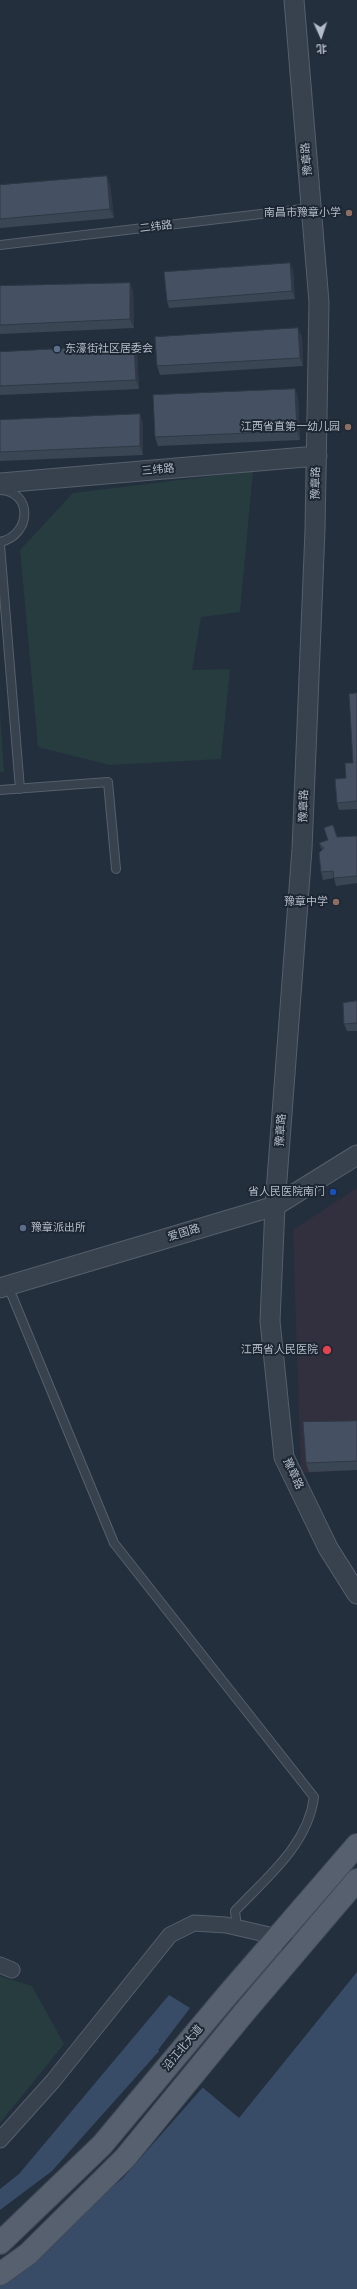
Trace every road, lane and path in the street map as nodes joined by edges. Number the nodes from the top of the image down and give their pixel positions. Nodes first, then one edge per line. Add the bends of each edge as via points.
1 (294, 0) edge
2 (311, 208) junction
3 (0, 245) edge
4 (317, 456) junction
5 (0, 483) edge
6 (0, 490) edge
7 (0, 544) edge
8 (20, 789) junction
9 (0, 790) edge
10 (116, 869) dead end
11 (357, 1155) edge
12 (275, 1206) junction
13 (4, 1287) edge
14 (357, 1594) edge
15 (357, 1845) edge
16 (357, 1880) edge
17 (237, 1927) junction
18 (278, 1937) junction
19 (297, 1951) junction
20 (0, 2140) edge
21 (0, 2243) edge
22 (0, 2274) edge

1 - 2 street, 豫章路
2 - 3 lane, 二纬路
2 - 4 street, 豫章路 via 319,302
4 - 5 street, 三纬路
4 - 12 street, 豫章路 via 302,850
6 - 7 lane via 12,493 18,498 25,514 22,526 15,536
7 - 8 lane
8 - 9 lane
8 - 10 lane via 108,782
11 - 12 street, 爱国路
12 - 13 street, 爱国路
12 - 14 street, 豫章路 via 270,1321 284,1457 328,1548
13 - 17 lane via 114,1543 314,1796 312,1811 295,1847 235,1911
15 - 18 main road, 沿江北大道
16 - 19 main road
17 - 18 street
17 - 20 street via 194,1923 170,1935 53,2081
18 - 19 street
18 - 21 main road, 沿江北大道 via 102,2145
19 - 22 main road via 125,2158 28,2254

